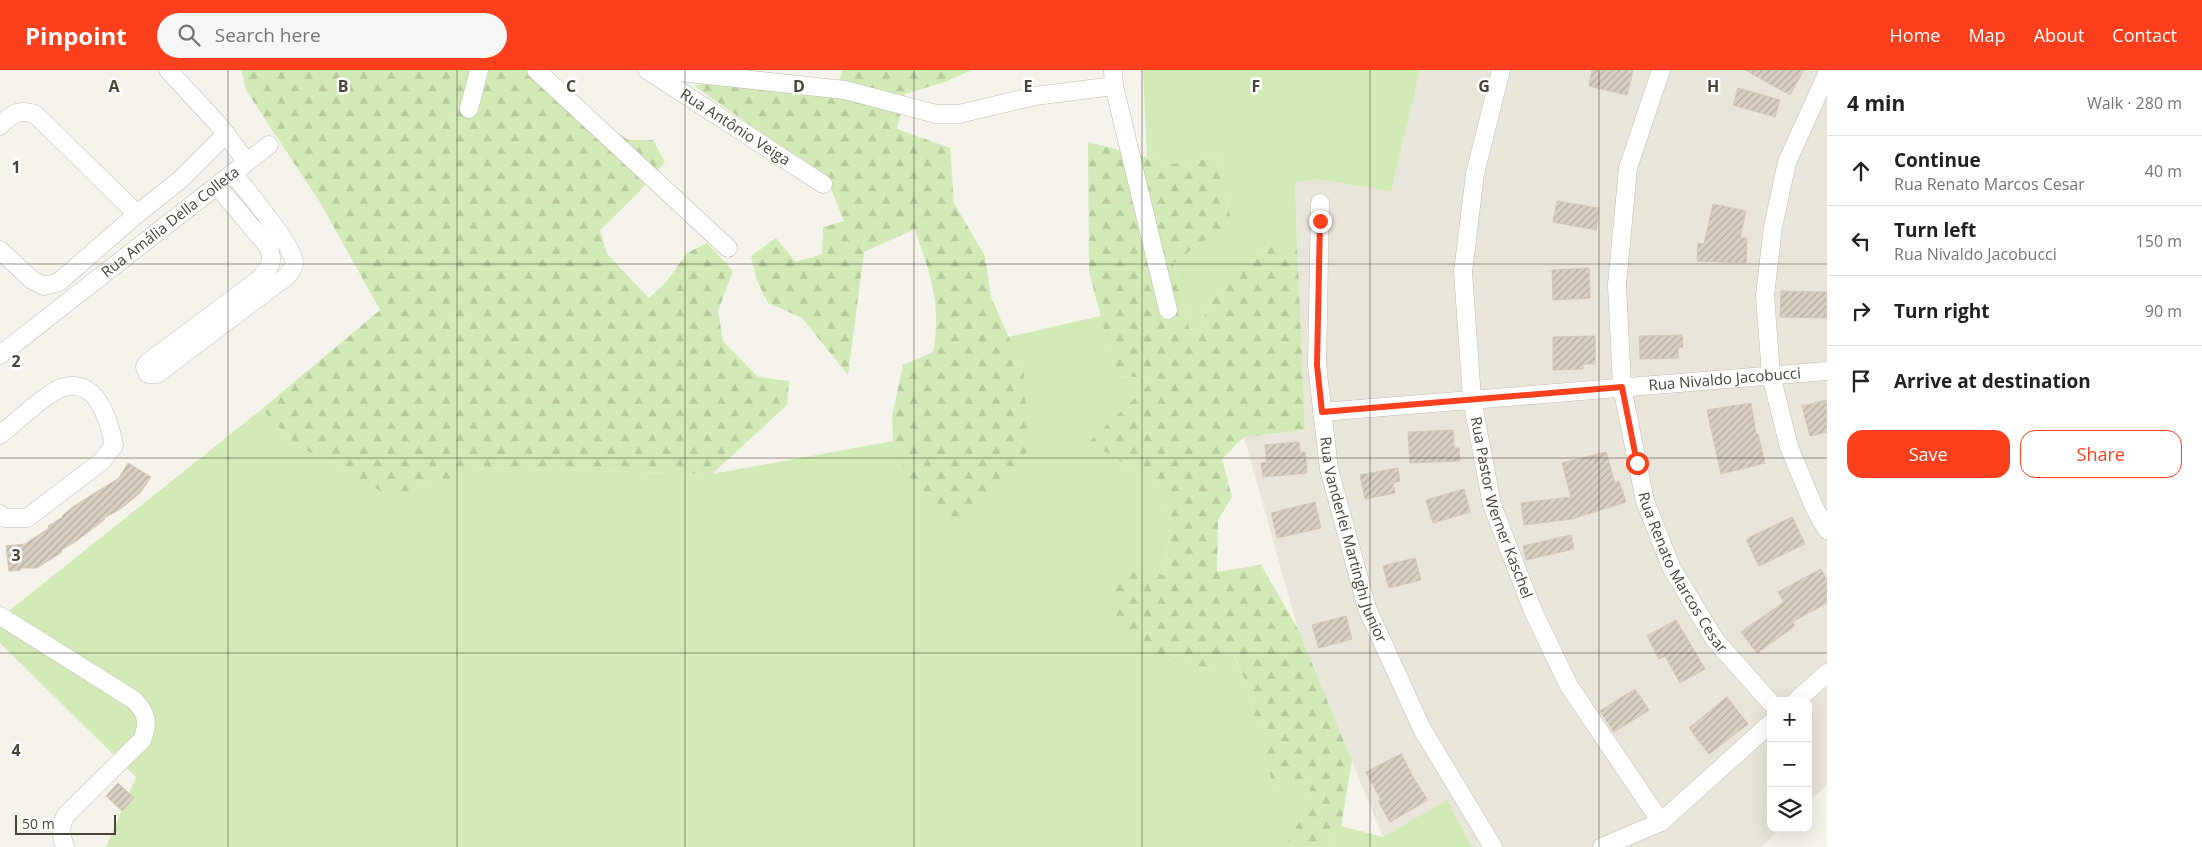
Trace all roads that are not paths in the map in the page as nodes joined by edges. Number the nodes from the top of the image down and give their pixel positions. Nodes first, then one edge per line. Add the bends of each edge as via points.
1 (168, 70) edge
2 (479, 70) edge
3 (536, 70) edge
4 (647, 70) edge
5 (661, 70) edge
6 (1501, 70) edge
7 (1661, 70) edge
8 (1827, 74) edge
9 (1114, 78) edge
10 (469, 110) dead end
11 (0, 126) edge
12 (226, 134) junction
13 (269, 145) dead end
14 (239, 168) junction
15 (822, 184) dead end
16 (218, 186) junction
17 (1320, 203) dead end
18 (137, 214) junction
19 (728, 248) dead end
20 (0, 250) edge
21 (1168, 310) dead end
22 (0, 355) edge
23 (1827, 371) edge
24 (1771, 375) junction
25 (1622, 387) junction
26 (1472, 399) junction
27 (1322, 412) junction
28 (0, 435) edge
29 (0, 514) edge
30 (1827, 530) edge
31 (0, 616) edge
32 (1827, 673) edge
33 (1800, 697) edge
34 (1767, 698) edge
35 (1767, 727) edge
36 (1661, 822) junction
37 (65, 847) edge
38 (1493, 847) edge
39 (1602, 847) edge

1 - 12 street, Rua Amália Della Colleta
2 - 10 street
3 - 19 street
4 - 15 street, Rua Antônio Veiga
5 - 9 street via 845,90 936,114 959,114
6 - 26 street, Rua Pastor Werner Kaschel via 1475,174 1463,272
7 - 25 street, Rua Renato Marcos Cesar via 1628,168 1617,285
8 - 24 street via 1787,162 1773,227 1765,295
9 - 21 street
11 - 18 street via 10,116 23,111 35,114
12 - 14 street, Rua Amália Della Colleta via 244,157
12 - 18 street via 180,180
13 - 14 street
14 - 16 street, Rua Amália Della Colleta
14 - 16 street via 286,244 294,263 292,270 157,374 148,374 147,363 257,281 272,262 267,245
16 - 22 street, Rua Amália Della Colleta
17 - 27 street, Rua Vanderlei Martinghi Junior via 1317,365
18 - 20 street via 59,282 44,286 32,280
23 - 24 street, Rua Nivaldo Jacobucci
24 - 25 street, Rua Nivaldo Jacobucci
24 - 30 street via 1789,447
25 - 26 street, Rua Nivaldo Jacobucci
25 - 34 street, Rua Renato Marcos Cesar via 1645,500 1672,569 1715,640
26 - 27 street, Rua Nivaldo Jacobucci
26 - 36 street, Rua Pastor Werner Kaschel via 1492,505 1533,611 1569,686
27 - 38 street, Rua Vanderlei Martinghi Junior via 1329,469 1367,608 1422,729
28 - 29 street via 51,394 71,386 83,388 94,395 109,420 114,445 102,462 27,518 5,518
31 - 37 street via 134,700 147,719 142,740 66,815 61,823
32 - 33 street
35 - 36 street
36 - 39 street

